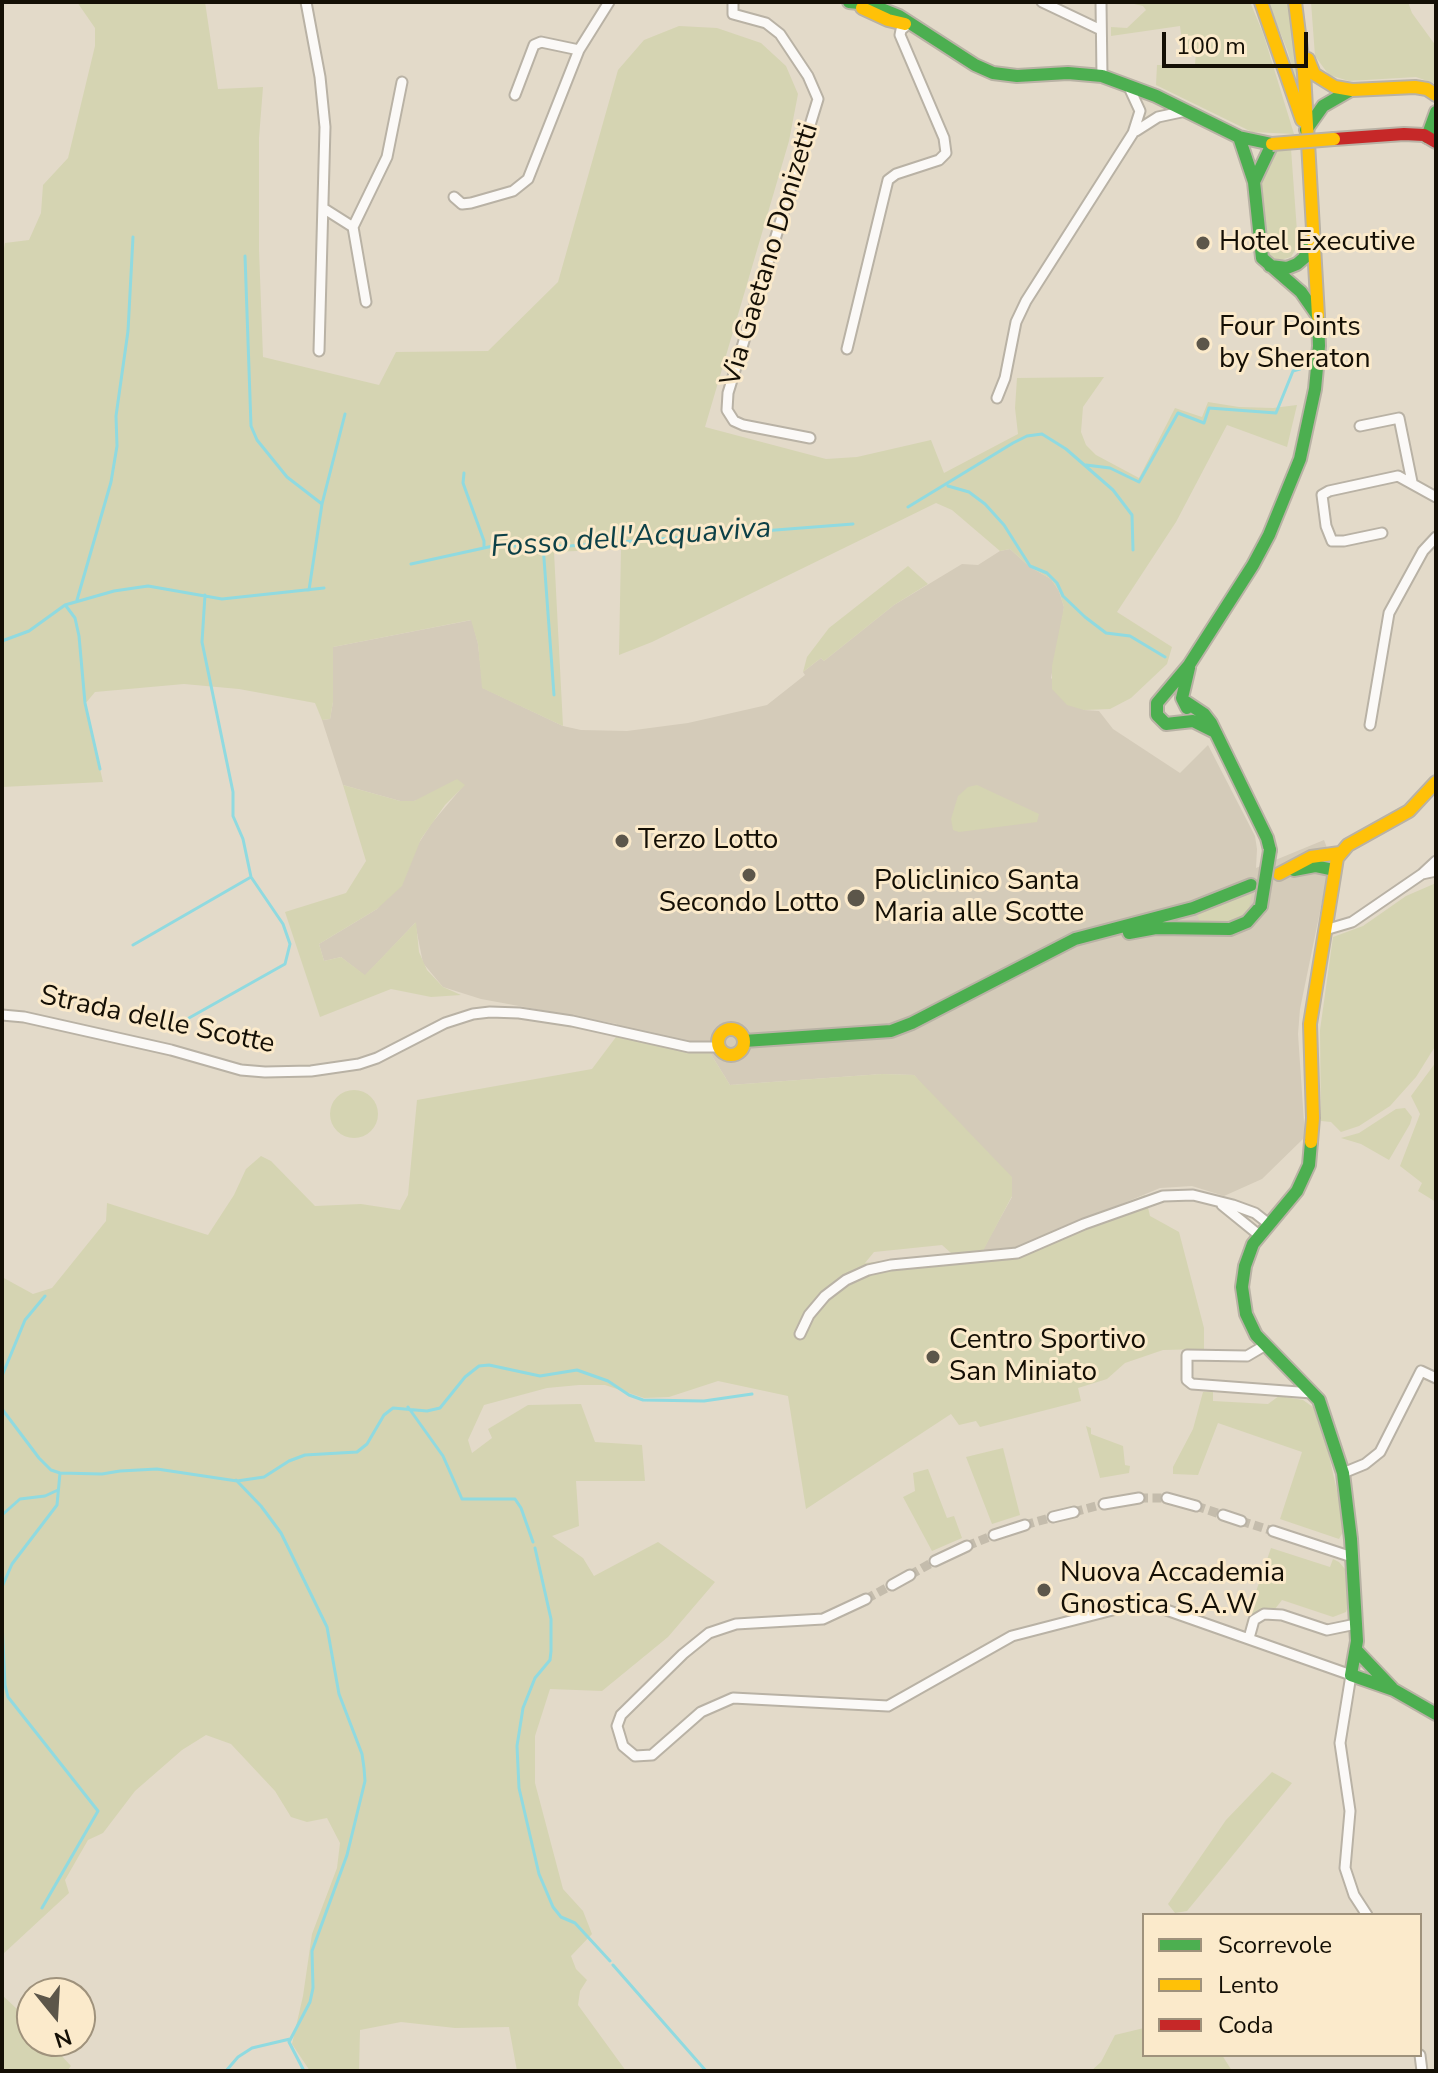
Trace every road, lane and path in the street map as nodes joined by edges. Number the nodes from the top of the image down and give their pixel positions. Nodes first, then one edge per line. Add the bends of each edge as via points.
1 (306, 2) edge
2 (609, 2) edge
3 (733, 2) edge
4 (855, 2) edge
5 (1042, 2) edge
6 (1101, 2) edge
7 (1261, 2) edge
8 (1295, 2) edge
9 (881, 5) edge
10 (908, 24) junction
11 (1299, 25) junction
12 (1101, 30) junction
13 (579, 50) junction
14 (1102, 76) junction
15 (402, 82) dead end
16 (1128, 84) junction
17 (1352, 90) junction
18 (515, 95) dead end
19 (1156, 96) junction
20 (1435, 96) edge
21 (1140, 111) junction
22 (1186, 111) junction
23 (1436, 112) edge
24 (1158, 117) junction
25 (1306, 130) junction
26 (1133, 133) junction
27 (1239, 137) junction
28 (1432, 139) edge
29 (1272, 144) junction
30 (1254, 182) junction
31 (454, 197) dead end
32 (323, 208) junction
33 (353, 227) junction
34 (1313, 238) junction
35 (1270, 266) junction
36 (366, 302) dead end
37 (1318, 318) junction
38 (847, 349) dead end
39 (319, 351) dead end
40 (997, 398) dead end
41 (1360, 426) dead end
42 (810, 438) dead end
43 (1412, 482) junction
44 (1436, 497) edge
45 (1382, 533) dead end
46 (1436, 537) edge
47 (1189, 665) junction
48 (1167, 694) junction
49 (1184, 700) junction
50 (1182, 721) junction
51 (1370, 725) dead end
52 (1213, 731) junction
53 (1436, 782) edge
54 (1340, 853) junction
55 (1436, 861) edge
56 (1334, 870) junction
57 (1436, 871) edge
58 (1422, 874) junction
59 (1251, 885) dead end
60 (1180, 912) junction
61 (1193, 927) junction
62 (1325, 930) junction
63 (1098, 932) junction
64 (2, 1015) edge
65 (744, 1041) junction
66 (719, 1047) junction
67 (1216, 1201) junction
68 (1269, 1224) junction
69 (1259, 1235) junction
70 (800, 1334) dead end
71 (1264, 1346) junction
72 (1295, 1374) junction
73 (1436, 1378) edge
74 (1280, 1389) junction
75 (1315, 1393) junction
76 (1343, 1473) junction
77 (1139, 1498) tunnel mouth
78 (1167, 1498) tunnel mouth
79 (1104, 1504) tunnel mouth
80 (1196, 1506) tunnel mouth
81 (1074, 1512) tunnel mouth
82 (1223, 1515) tunnel mouth
83 (1053, 1517) tunnel mouth
84 (1241, 1521) tunnel mouth
85 (1025, 1525) tunnel mouth
86 (1273, 1531) tunnel mouth
87 (994, 1535) tunnel mouth
88 (967, 1546) tunnel mouth
89 (1352, 1557) junction
90 (935, 1561) tunnel mouth
91 (910, 1575) tunnel mouth
92 (892, 1585) tunnel mouth
93 (866, 1599) tunnel mouth
94 (1356, 1624) junction
95 (1249, 1638) junction
96 (1356, 1650) junction
97 (1351, 1675) junction
98 (1394, 1690) junction
99 (1436, 1714) edge
100 (1366, 1913) edge

1 - 32 street via 324,116
2 - 13 street
3 - 42 street, Via Gaetano Donizetti via 733,14 776,30 818,99 727,410 743,425
4 - 9 street
4 - 10 street
5 - 12 street
6 - 12 street
7 - 25 street
8 - 11 street
9 - 10 street
10 - 14 street via 993,73
10 - 38 street via 900,35 946,153 888,180
11 - 17 street via 1314,74
11 - 25 street
12 - 14 street
13 - 18 street via 534,45
13 - 31 street via 528,179 513,191 471,203
14 - 16 street
15 - 33 street via 387,157
16 - 19 street
16 - 21 street
17 - 20 street via 1424,88
17 - 25 street via 1323,106
19 - 21 street
19 - 22 street
19 - 24 street
21 - 26 street
22 - 24 street
22 - 27 street
23 - 28 street
24 - 26 street
25 - 34 street
26 - 40 street via 1026,301
27 - 29 street
27 - 30 street
28 - 29 street, bridge via 1397,134
29 - 30 street
30 - 35 street via 1260,252
32 - 33 street
32 - 39 street
33 - 36 street
34 - 35 street via 1297,264
34 - 37 street
35 - 37 street via 1301,292
37 - 47 street via 1313,398 1295,476 1258,556
41 - 43 street via 1399,418
43 - 44 street
43 - 45 street via 1395,476 1322,496 1332,541
46 - 51 street via 1389,613
47 - 48 street
47 - 49 street
48 - 49 street
48 - 50 street via 1157,703 1158,718 1170,725
49 - 50 street via 1187,712
49 - 52 street via 1204,714
50 - 52 street via 1199,722
52 - 61 street, bridge via 1270,850 1261,906 1250,920 1234,928
53 - 54 street via 1405,814
54 - 56 street
54 - 56 street via 1311,857 1279,874 1315,866
55 - 58 street
56 - 62 street
57 - 58 street
58 - 62 street via 1352,922
59 - 60 street, Strada delle Scotte
60 - 61 street via 1179,918
60 - 63 street, Strada delle Scotte
61 - 63 street
62 - 68 street via 1309,1034 1311,1152 1300,1186
63 - 65 street, Strada delle Scotte via 891,1031
64 - 66 street, Strada delle Scotte via 265,1072 359,1064 451,1021 490,1012 572,1021 689,1047
65 - 66 street, Strada delle Scotte via 736,1054
65 - 66 street, Strada delle Scotte via 739,1031 728,1029 719,1036
67 - 68 street via 1244,1208
67 - 69 street
67 - 70 street via 1163,1196 1017,1253 873,1268 832,1290 813,1309
68 - 69 street
69 - 71 street via 1246,1260 1242,1293 1248,1319
71 - 72 street
71 - 74 street via 1247,1356 1187,1355 1187,1380
72 - 74 street
72 - 75 street
73 - 76 street via 1421,1371 1380,1452
74 - 75 street
75 - 76 street
76 - 89 street
77 - 79 street
78 - 80 street
81 - 83 street
82 - 84 street
85 - 87 street
86 - 89 street
88 - 90 street
89 - 94 street
91 - 92 street
93 - 95 street via 823,1619 731,1624 709,1633 621,1715 618,1732 625,1750 639,1757 652,1755 701,1712 733,1698 888,1706 1012,1636 1136,1604 1160,1607
94 - 95 street via 1327,1630 1267,1614 1256,1618
94 - 96 street
95 - 97 street
96 - 97 street
96 - 98 street
97 - 98 street
97 - 100 street via 1340,1743 1350,1811 1345,1868
98 - 99 street

